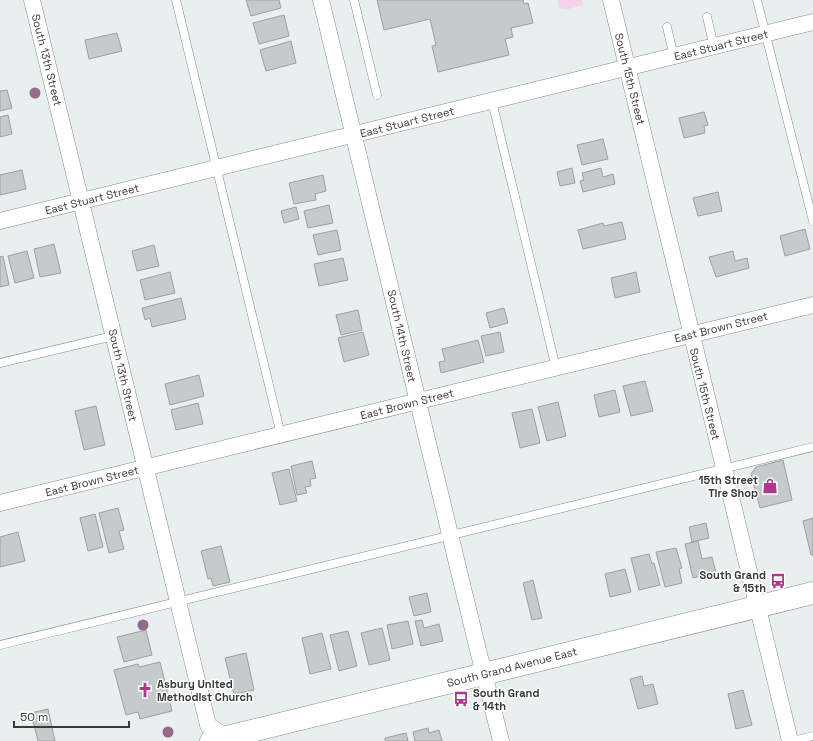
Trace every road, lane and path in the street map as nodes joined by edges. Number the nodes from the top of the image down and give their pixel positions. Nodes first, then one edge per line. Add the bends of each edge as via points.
1 (32, 0) edge
2 (176, 0) edge
3 (321, 0) edge
4 (354, 0) edge
5 (610, 0) edge
6 (757, 0) edge
7 (707, 17) dead end
8 (813, 22) edge
9 (667, 27) dead end
10 (765, 34) junction
11 (714, 47) junction
12 (674, 57) junction
13 (627, 68) junction
14 (377, 95) dead end
15 (492, 101) junction
16 (354, 135) junction
17 (217, 169) junction
18 (81, 202) junction
19 (0, 221) edge
20 (813, 221) edge
21 (813, 305) edge
22 (691, 335) junction
23 (113, 336) junction
24 (0, 363) edge
25 (556, 368) junction
26 (418, 402) junction
27 (281, 435) junction
28 (813, 447) edge
29 (145, 468) junction
30 (724, 469) junction
31 (0, 504) edge
32 (451, 535) junction
33 (813, 593) edge
34 (178, 601) junction
35 (757, 607) junction
36 (0, 645) edge
37 (484, 674) junction
38 (813, 736) edge
39 (221, 740) edge
40 (502, 741) edge
41 (791, 741) edge

1 - 18 street, South 13th Street
2 - 17 lane
3 - 16 street, South 14th Street
4 - 14 lane
5 - 13 street, South 15th Street
6 - 10 lane
7 - 11 lane
8 - 10 street, East Stuart Street
9 - 12 lane
10 - 11 street, East Stuart Street
10 - 20 lane
11 - 12 street, East Stuart Street
12 - 13 street, East Stuart Street
13 - 15 street, East Stuart Street
13 - 22 street, South 15th Street
15 - 16 street, East Stuart Street
15 - 25 lane
16 - 17 street, East Stuart Street
16 - 26 street, South 14th Street
17 - 18 street, East Stuart Street
17 - 27 lane
18 - 19 street, East Stuart Street
18 - 23 street, South 13th Street
21 - 22 street, East Brown Street
22 - 25 street, East Brown Street
22 - 30 street, South 15th Street
23 - 24 lane
23 - 29 street, South 13th Street
25 - 26 street, East Brown Street
26 - 27 street, East Brown Street
26 - 32 street, South 14th Street
27 - 29 street, East Brown Street
28 - 30 lane
29 - 31 street, East Brown Street
29 - 34 street, South 13th Street
30 - 32 lane
30 - 35 street, South 15th Street
32 - 34 lane
32 - 37 street, South 14th Street
33 - 35 main road, South Grand Avenue East
34 - 36 lane
34 - 39 street, South 13th Street via 208,725
35 - 37 main road, South Grand Avenue East
35 - 41 street, South 15th Street
37 - 39 main road, South Grand Avenue East
37 - 40 street, South 14th Street
38 - 41 lane

